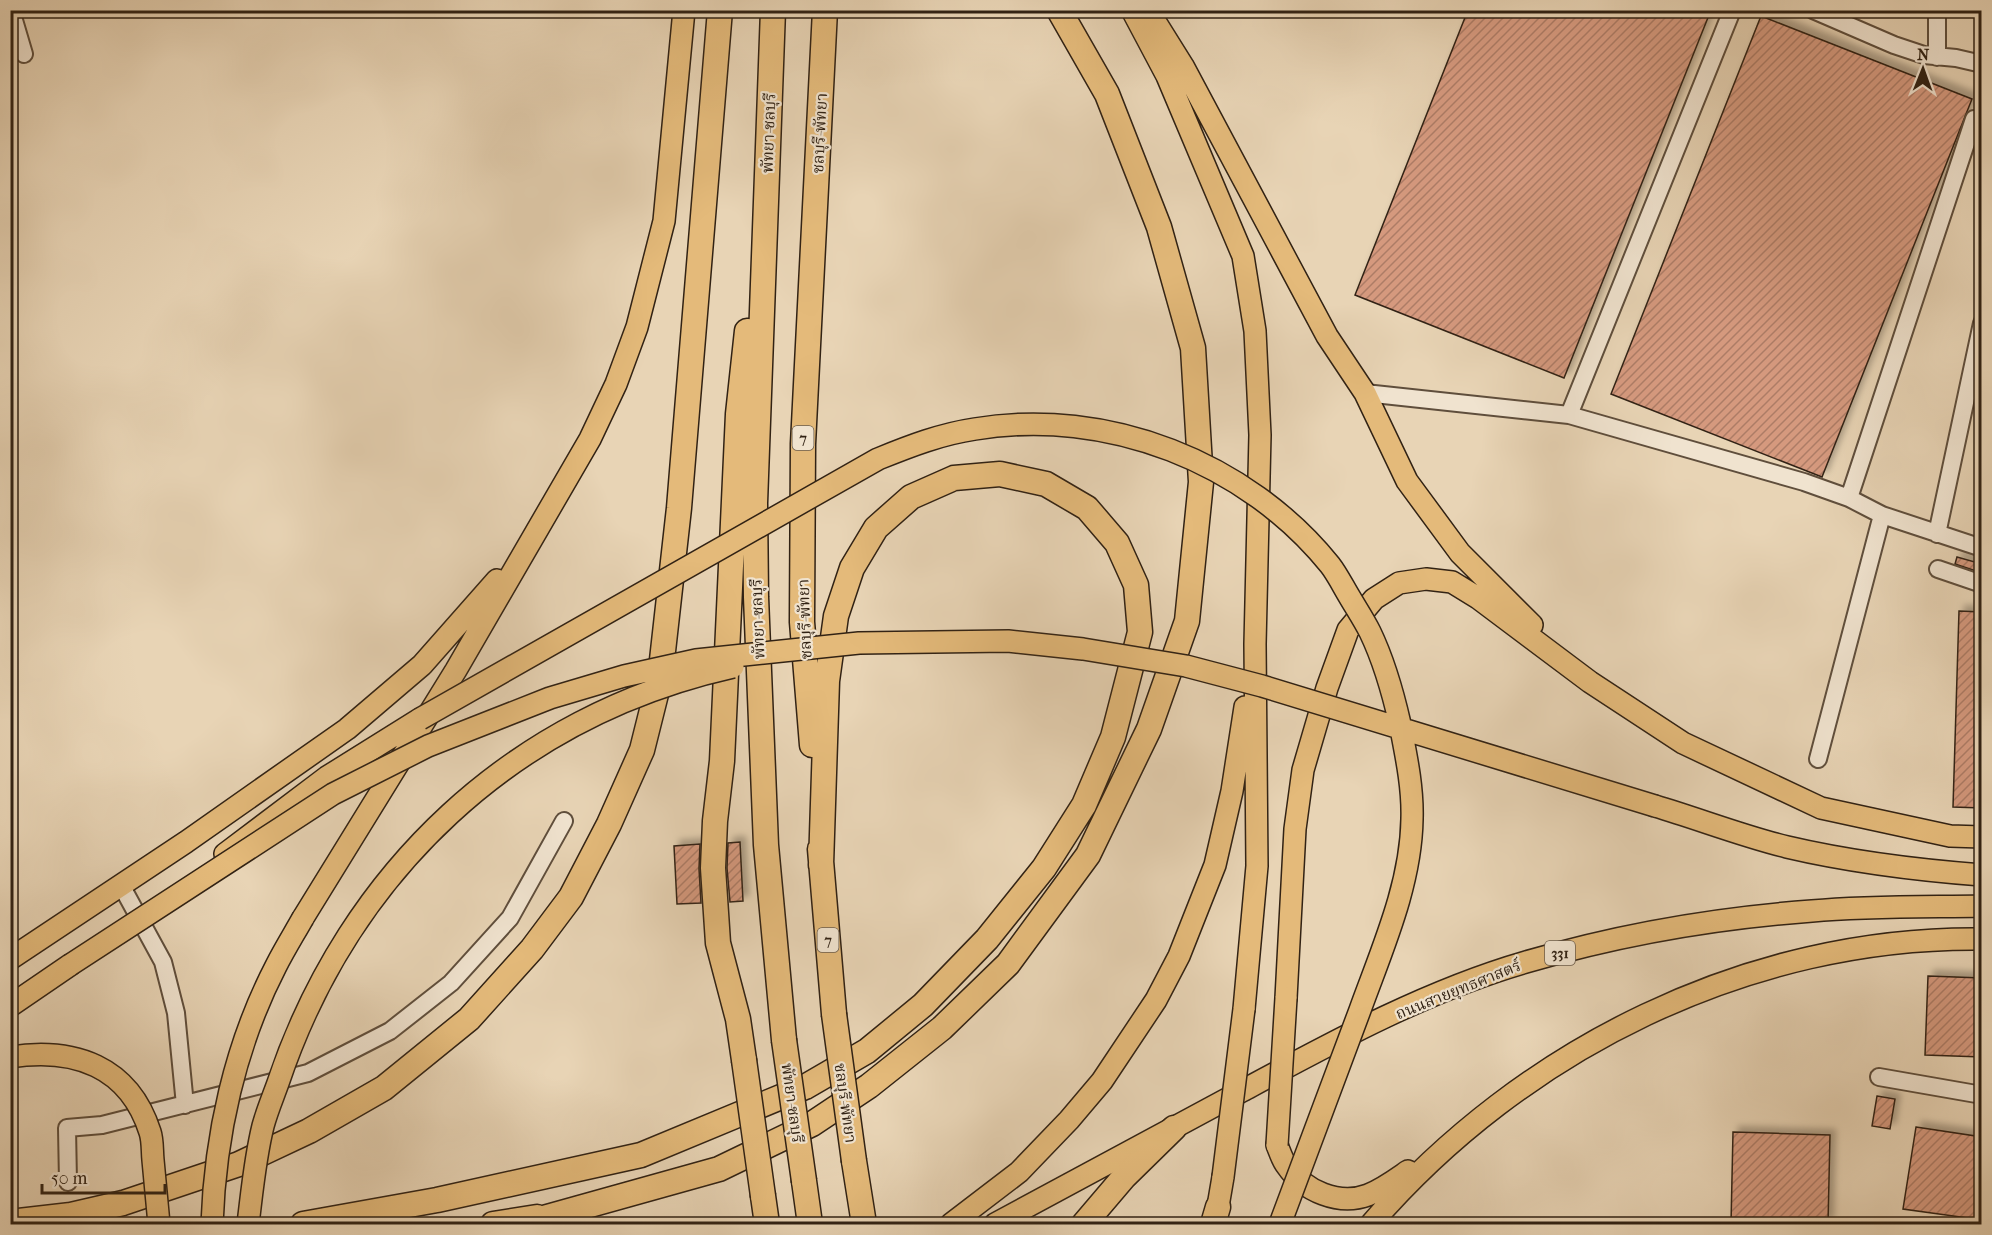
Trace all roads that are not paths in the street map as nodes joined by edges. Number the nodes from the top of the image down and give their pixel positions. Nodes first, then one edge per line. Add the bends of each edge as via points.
1 (11, 10) edge
2 (684, 10) edge
3 (720, 10) edge
4 (773, 10) edge
5 (825, 10) edge
6 (1059, 10) edge
7 (1132, 10) edge
8 (1148, 10) edge
9 (1813, 10) edge
10 (1937, 10) edge
11 (1731, 13) dead end
12 (24, 54) dead end
13 (1936, 57) junction
14 (1982, 64) edge
15 (1974, 119) dead end
16 (768, 128) junction
17 (1982, 323) edge
18 (1365, 393) junction
19 (1569, 415) junction
20 (1849, 498) junction
21 (1882, 515) junction
22 (1937, 534) junction
23 (527, 546) junction
24 (1982, 548) edge
25 (1938, 569) dead end
26 (1982, 584) edge
27 (859, 643) junction
28 (1255, 644) junction
29 (1590, 682) junction
30 (1818, 759) dead end
31 (564, 821) dead end
32 (1982, 837) edge
33 (821, 865) junction
34 (1982, 875) edge
35 (120, 885) junction
36 (1982, 906) edge
37 (146, 914) junction
38 (1982, 939) edge
39 (10, 959) edge
40 (10, 1006) edge
41 (10, 1057) edge
42 (1879, 1077) dead end
43 (1982, 1095) edge
44 (185, 1105) junction
45 (1488, 1112) junction
46 (1174, 1128) junction
47 (68, 1182) dead end
48 (123, 1203) junction
49 (560, 1213) junction
50 (1215, 1219) edge
51 (10, 1222) edge
52 (59, 1224) edge
53 (159, 1224) edge
54 (212, 1224) edge
55 (248, 1224) edge
56 (303, 1224) edge
57 (493, 1224) edge
58 (522, 1224) edge
59 (767, 1224) edge
60 (810, 1224) edge
61 (864, 1224) edge
62 (951, 1224) edge
63 (995, 1224) edge
64 (1084, 1224) edge
65 (1280, 1224) edge
66 (1371, 1224) edge

1 - 12 street
2 - 23 main road via 664,221 637,327 590,439
3 - 48 highway via 679,508 660,678 642,750 609,824 571,897 532,949 469,1019 384,1088 309,1131 239,1164
4 - 16 highway, พัทยา-ชลบุรี
5 - 33 highway, ชลบุรี-พัทยา / 7 via 803,444 802,610
6 - 49 highway via 1107,94 1160,228 1192,348 1201,482 1187,621 1149,729 1088,855 1008,963 942,1028 869,1086 812,1124 771,1144 719,1169
7 - 28 main road via 1167,76 1243,256 1255,331 1260,435
8 - 18 main road via 1183,66 1326,336
9 - 13 street via 1894,45
10 - 13 street
11 - 19 street
13 - 14 street
15 - 20 street
16 - 59 highway, bridge via 738,414 721,777 713,845 718,944 738,1019
16 - 60 highway, พัทยา-ชลบุรี, bridge via 756,597 766,845 784,1040
17 - 22 street
18 - 19 street
18 - 29 main road via 1407,481 1460,553
19 - 20 street
20 - 21 street
21 - 22 street
21 - 30 street
22 - 24 street
23 - 35 main road via 422,665 347,729
23 - 54 main road, bridge via 275,967 233,1079 222,1130
25 - 26 street
27 - 34 main road, bridge via 1008,641 1186,666 1786,847 1874,864
27 - 37 main road, bridge via 696,660 550,698 428,746 333,794
27 - 55 main road, bridge via 699,675 628,699 563,731 500,772 447,815 364,909 302,1018 263,1126
28 - 50 main road, bridge via 1257,866 1244,1009
28 - 62 main road via 1232,791 1215,865 1179,956 1156,1000 1102,1082 1069,1120 1019,1172
29 - 32 main road via 1683,742 1821,808 1950,836
29 - 45 main road, bridge via 1452,582 1426,579 1399,584 1374,599 1348,630 1303,770 1295,829 1277,1145 1285,1164 1299,1181 1317,1192 1341,1198 1366,1196 1388,1186
31 - 44 street via 510,918 451,983 390,1031 308,1073
33 - 56 highway via 827,681 836,616 852,568 876,528 911,497 954,478 1000,474 1046,484 1087,508 1118,543 1136,585 1140,632 1113,737 1084,805 1044,868 987,939 923,1005 867,1051 805,1087 641,1155 437,1200
33 - 61 highway, ชลบุรี-พัทยา / 7, bridge via 834,1014
35 - 39 main road
35 - 44 street via 163,962 176,1013
36 - 46 main road, ถนนสายยุทธศาสตร์ / 331 via 1813,910 1713,922 1620,938 1524,962 1372,1023
37 - 40 main road, bridge
37 - 65 main road, bridge via 327,777 410,725 878,459 923,441 977,429 1028,425 1123,434 1173,451 1237,483 1286,518 1331,567 1370,632 1393,694 1408,761 1412,819 1407,868 1398,902
38 - 45 main road via 1910,940 1853,948 1734,978 1606,1035 1545,1071
41 - 53 main road, bridge via 39,1053 71,1056 102,1069 126,1087 151,1134
42 - 43 street
44 - 47 street via 102,1125 67,1128
45 - 66 main road via 1441,1152
46 - 63 main road, ถนนสายยุทธศาสตร์
46 - 64 highway
48 - 51 highway via 70,1215
48 - 52 highway
49 - 57 highway
49 - 58 highway

